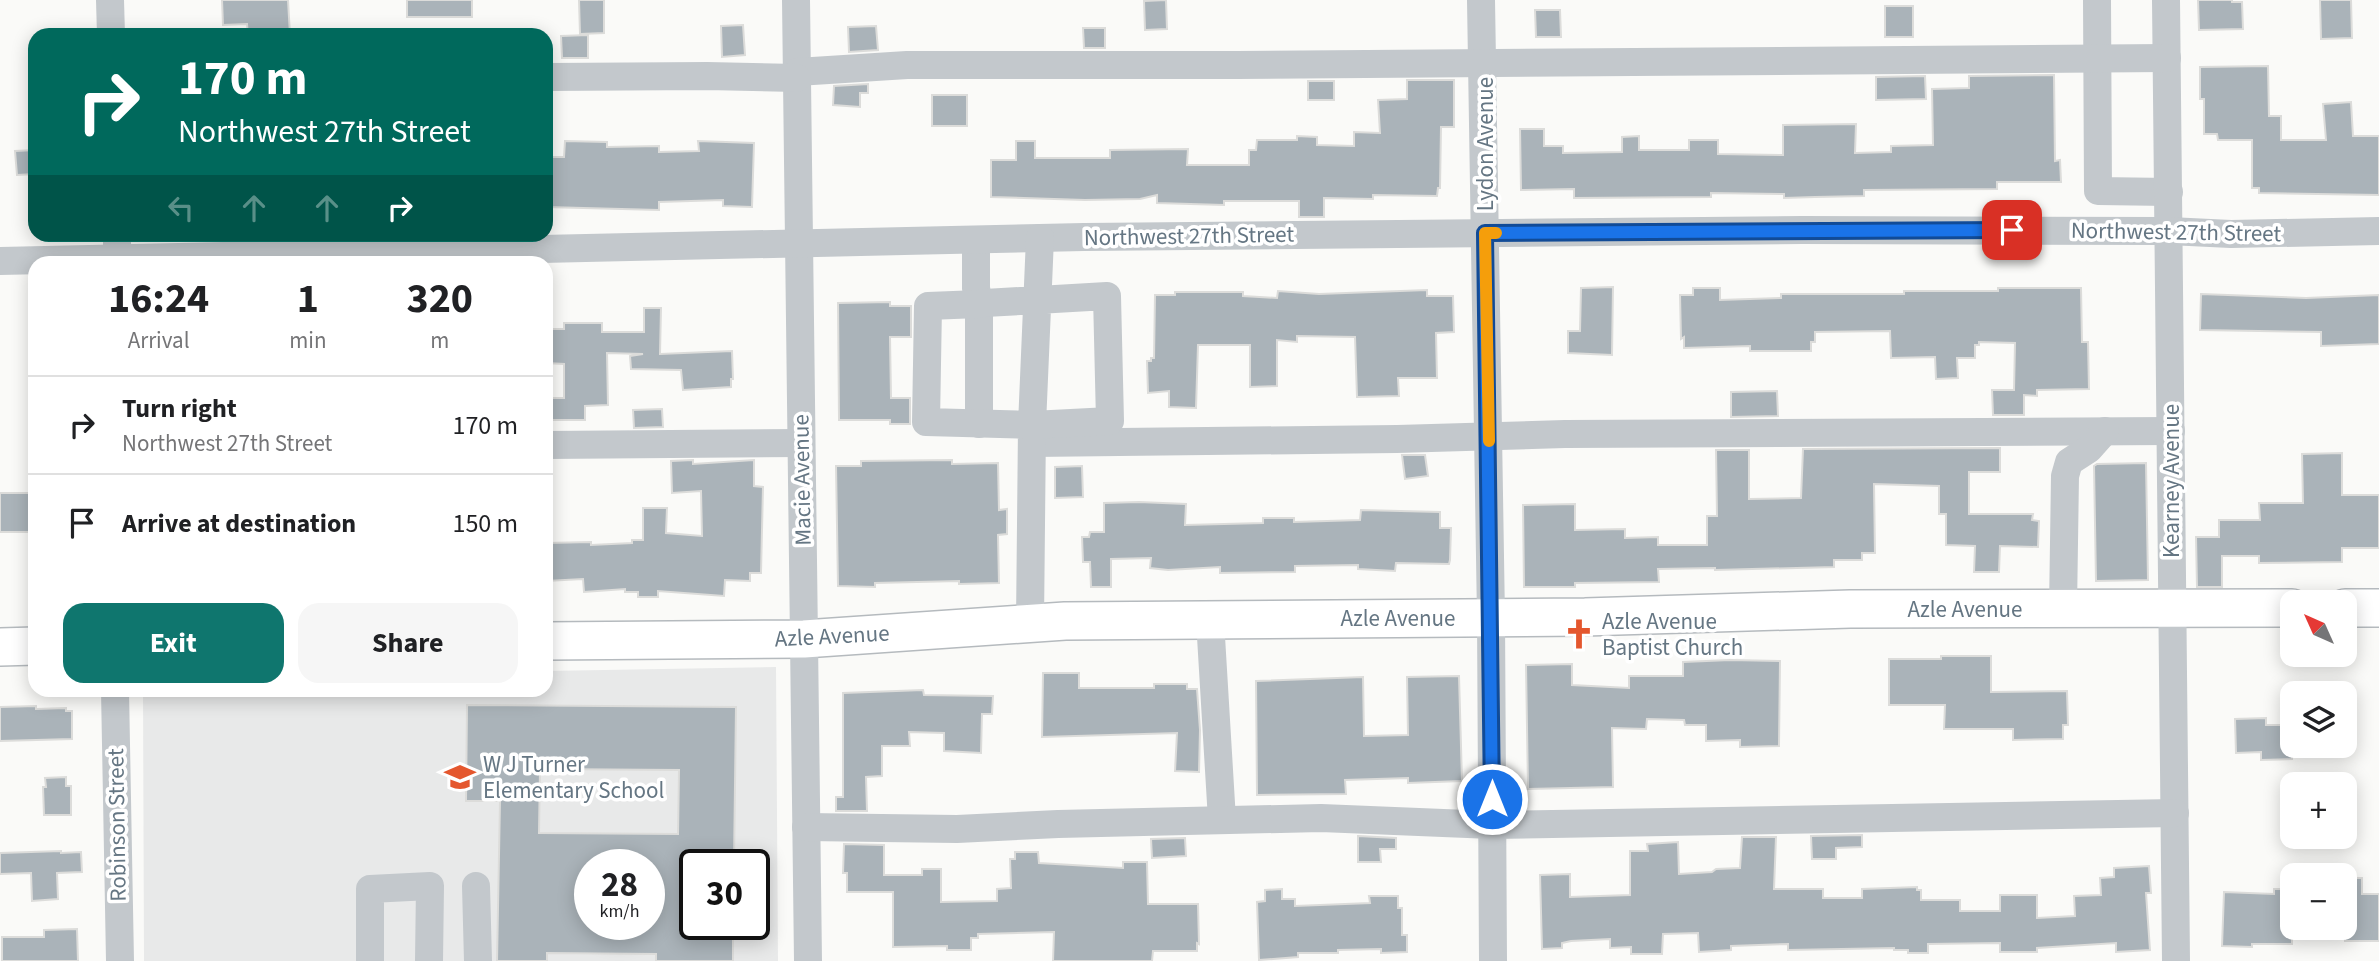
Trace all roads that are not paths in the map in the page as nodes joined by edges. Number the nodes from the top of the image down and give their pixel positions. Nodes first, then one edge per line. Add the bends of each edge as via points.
1 (110, 0) edge
2 (796, 0) edge
3 (1482, 0) edge
4 (2097, 0) edge
5 (2166, 0) edge
6 (111, 28) edge
7 (2167, 58) junction
8 (2098, 59) junction
9 (1484, 63) junction
10 (797, 75) junction
11 (553, 77) edge
12 (2169, 192) junction
13 (2169, 231) junction
14 (2379, 231) edge
15 (1485, 233) junction
16 (1040, 238) junction
17 (976, 240) junction
18 (799, 243) junction
19 (117, 252) edge
20 (65, 256) edge
21 (28, 259) edge
22 (0, 261) edge
23 (1039, 300) junction
24 (979, 304) junction
25 (979, 424) junction
26 (2105, 431) junction
27 (2171, 431) junction
28 (1032, 434) junction
29 (1489, 437) junction
30 (801, 443) junction
31 (553, 445) edge
32 (2172, 608) junction
33 (2280, 608) edge
34 (2357, 608) edge
35 (2379, 608) edge
36 (2063, 609) junction
37 (1491, 618) junction
38 (1210, 620) junction
39 (1030, 623) junction
40 (804, 639) junction
41 (553, 641) edge
42 (28, 646) edge
43 (0, 647) edge
44 (115, 697) edge
45 (2175, 813) junction
46 (1222, 820) junction
47 (1492, 825) junction
48 (806, 827) junction
49 (476, 886) dead end
50 (120, 961) edge
51 (370, 961) edge
52 (429, 961) edge
53 (478, 961) edge
54 (808, 961) edge
55 (1493, 961) edge
56 (2176, 961) edge

1 - 6 street
2 - 10 street, Macie Avenue
3 - 9 street, Lydon Avenue
4 - 8 street
5 - 7 street, Kearney Avenue
7 - 8 street
7 - 12 street, Kearney Avenue
8 - 9 street
8 - 12 street via 2098,191
9 - 10 street via 907,65
9 - 15 street, Lydon Avenue
10 - 11 street
10 - 18 street, Macie Avenue
12 - 13 street, Kearney Avenue
13 - 14 street, Northwest 27th Street
13 - 15 street, Northwest 27th Street
13 - 27 street, Kearney Avenue
15 - 16 street, Northwest 27th Street
15 - 29 street, Lydon Avenue
16 - 17 street, Northwest 27th Street
16 - 23 street
17 - 18 street, Northwest 27th Street
17 - 24 street
18 - 19 street, Northwest 27th Street
18 - 30 street, Macie Avenue
19 - 20 street, Northwest 27th Street
21 - 22 street, Northwest 27th Street
23 - 24 street
23 - 28 street
23 - 28 street via 1107,296 1110,421
24 - 25 street
24 - 25 street via 928,306 926,422
25 - 28 street
26 - 27 street
26 - 29 street
26 - 36 street via 2069,462 2064,476
27 - 32 street, Kearney Avenue
28 - 29 street
28 - 39 street
29 - 37 street, Lydon Avenue
30 - 31 street
30 - 40 street, Macie Avenue
32 - 33 main road, Azle Avenue
32 - 36 main road, Azle Avenue
32 - 45 street, Kearney Avenue
34 - 35 main road
36 - 37 main road, Azle Avenue
37 - 38 main road, Azle Avenue
37 - 47 street, Lydon Avenue
38 - 39 main road, Azle Avenue
38 - 46 street
39 - 40 main road, Azle Avenue
40 - 41 main road, Azle Avenue
40 - 48 street, Macie Avenue
42 - 43 main road
44 - 50 street, Robinson Street
45 - 47 street
45 - 56 street, Kearney Avenue
46 - 47 street via 1321,818
46 - 48 street via 957,829
47 - 55 street, Lydon Avenue
48 - 54 street, Macie Avenue
49 - 53 street
51 - 52 street via 370,889 429,886

